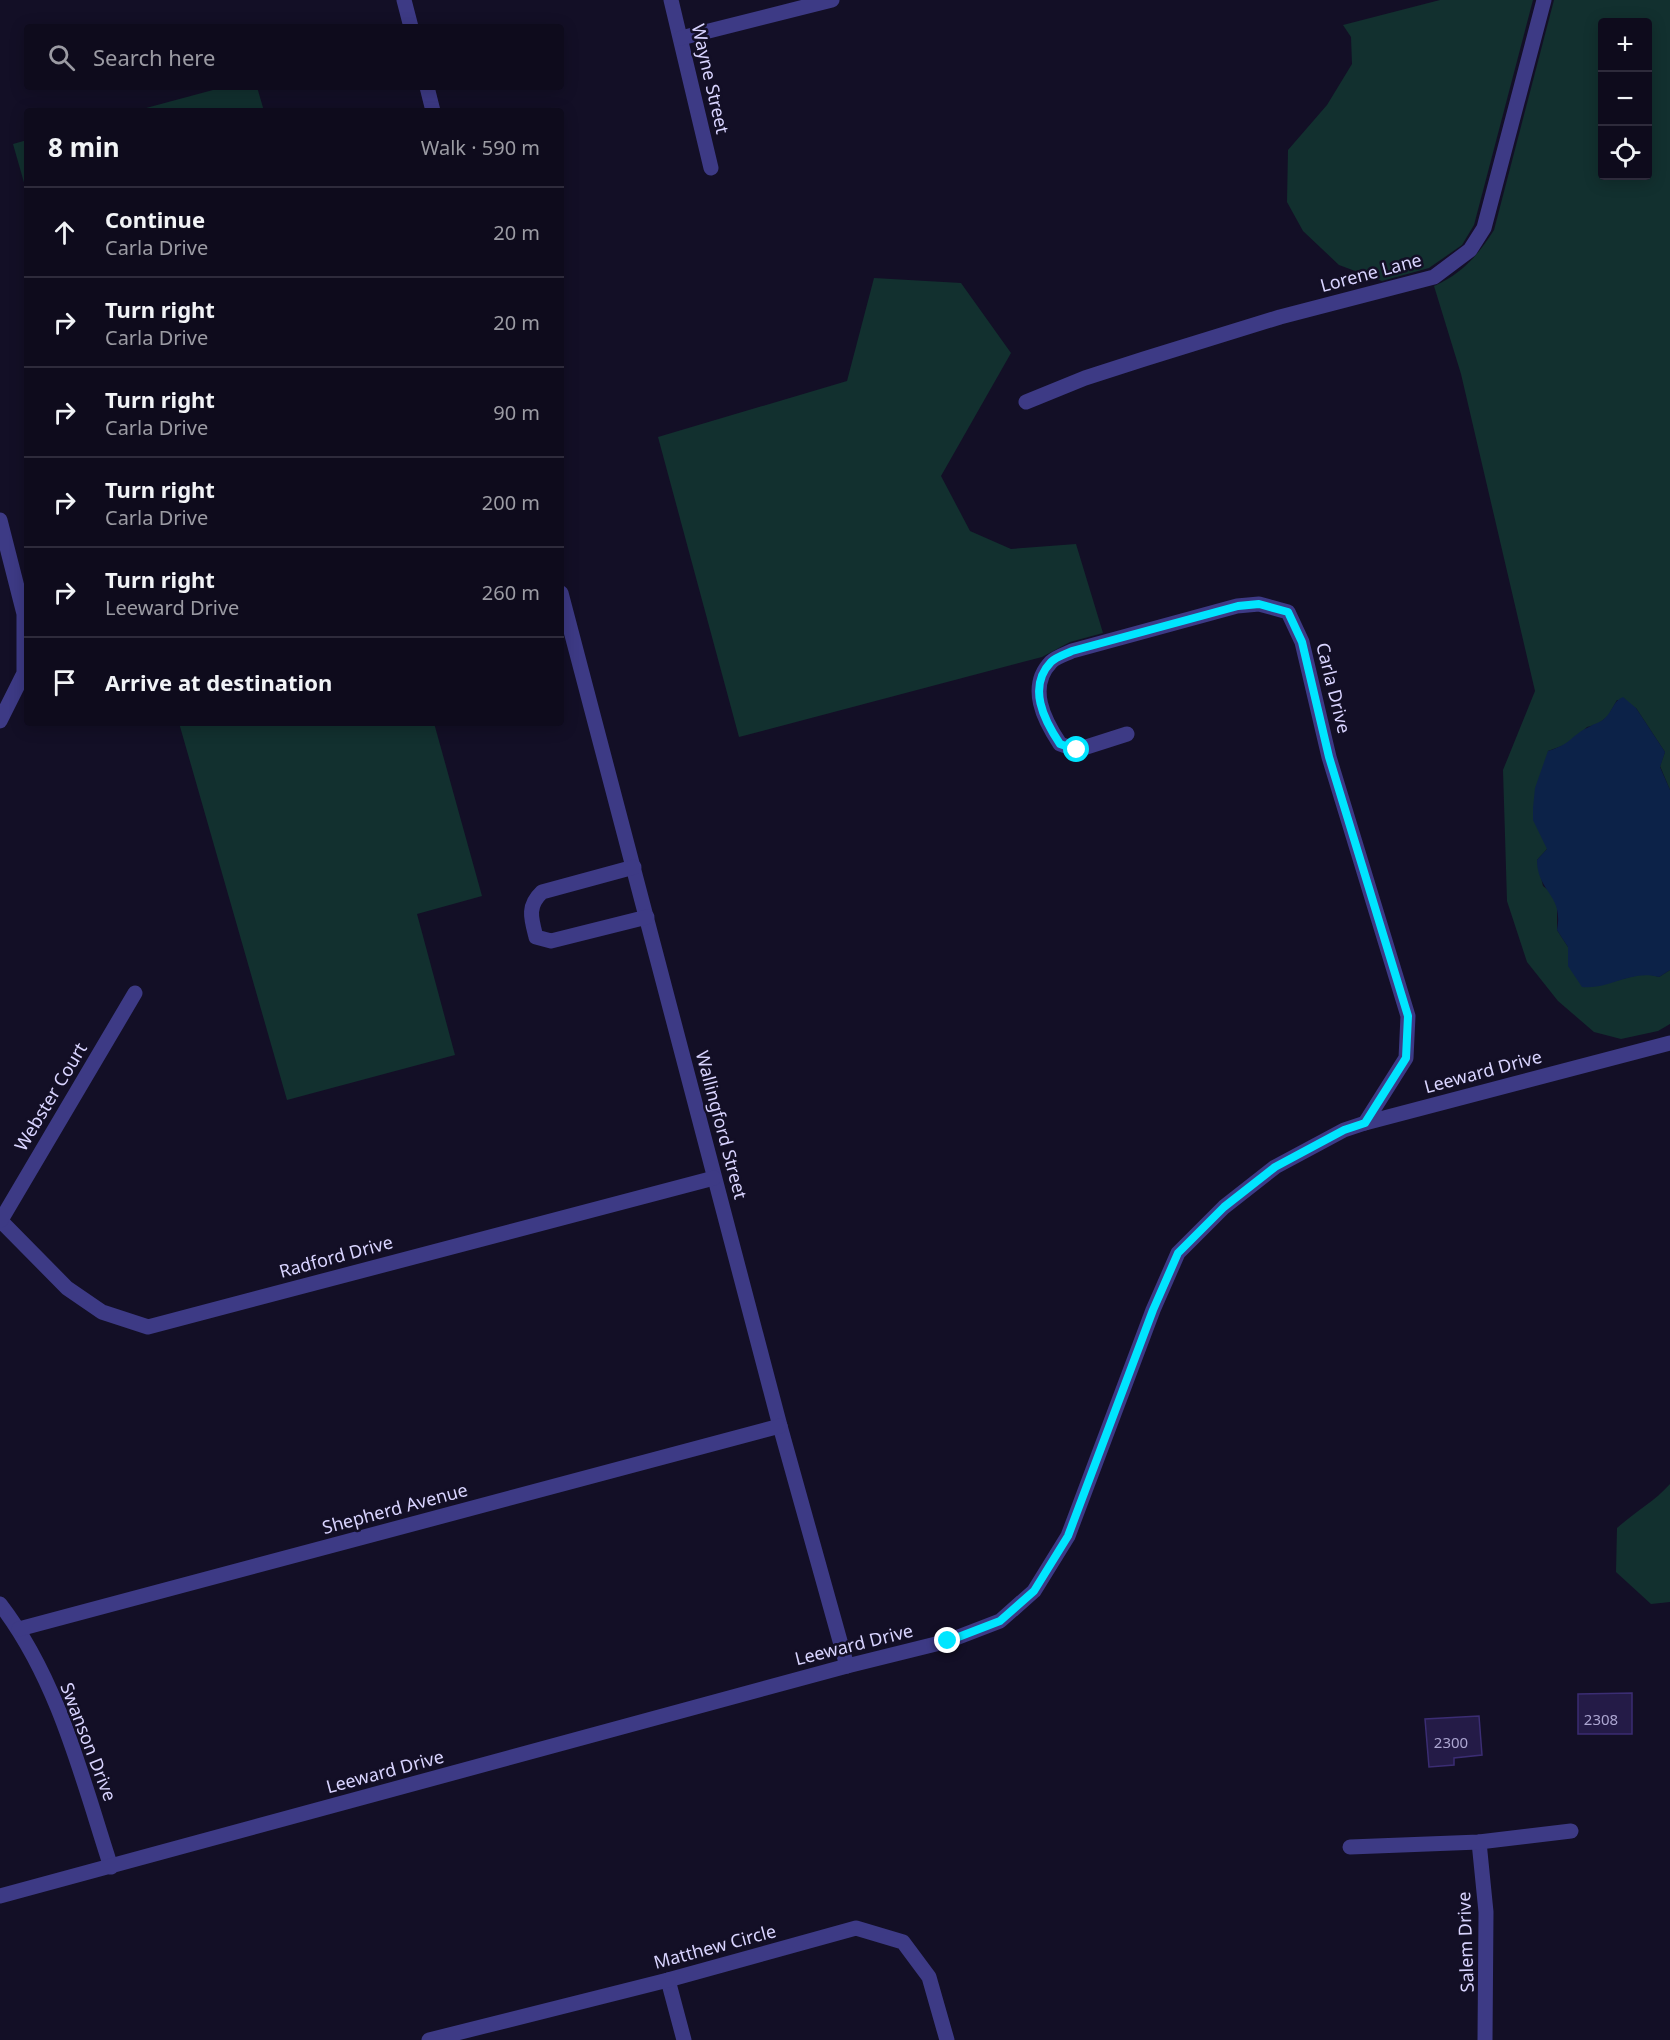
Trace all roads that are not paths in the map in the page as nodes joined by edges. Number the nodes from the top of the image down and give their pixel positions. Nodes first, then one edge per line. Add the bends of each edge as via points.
1 (404, 0) edge
2 (671, 0) edge
3 (832, 0) edge
4 (1544, 0) edge
5 (410, 24) edge
6 (681, 38) junction
7 (428, 90) edge
8 (432, 108) edge
9 (711, 168) dead end
10 (1026, 402) dead end
11 (0, 519) edge
12 (564, 604) edge
13 (0, 721) edge
14 (1127, 734) dead end
15 (634, 867) junction
16 (647, 917) junction
17 (135, 993) dead end
18 (1670, 1043) edge
19 (1365, 1123) junction
20 (714, 1178) junction
21 (0, 1220) edge
22 (780, 1426) junction
23 (0, 1604) edge
24 (19, 1629) junction
25 (847, 1666) junction
26 (1571, 1831) dead end
27 (1479, 1842) junction
28 (1350, 1847) dead end
29 (111, 1867) junction
30 (0, 1896) edge
31 (668, 1980) junction
32 (429, 2040) edge
33 (684, 2040) edge
34 (947, 2040) edge
35 (1485, 2040) edge

1 - 5 street
2 - 6 street, Wayne Street
3 - 6 street
4 - 10 street, Lorene Lane via 1484,228 1457,262 1434,277 1155,355
6 - 9 street, Wayne Street
7 - 8 street
11 - 13 street via 24,614 24,673
12 - 15 street, Wallingford Street
14 - 19 street, Carla Drive via 1077,750 1060,744 1040,709 1041,678 1052,661 1072,651 1238,606 1259,604 1288,612 1302,642 1329,757 1408,1016 1406,1058
15 - 16 street, Wallingford Street
15 - 16 street via 542,892 532,901 530,915 536,937 551,941
16 - 20 street, Wallingford Street
17 - 21 street, Webster Court
18 - 19 street, Leeward Drive
19 - 25 street, Leeward Drive via 1275,1167 1224,1207 1178,1253 1068,1536 1034,1591 1000,1621 948,1641
20 - 21 street, Radford Drive via 148,1327 102,1312 67,1288
20 - 22 street, Wallingford Street
22 - 24 street, Shepherd Avenue
22 - 25 street, Wallingford Street
23 - 24 street, Swanson Drive
24 - 29 street, Swanson Drive via 62,1719
25 - 29 street, Leeward Drive
26 - 27 street
27 - 28 street
27 - 35 street, Salem Drive via 1486,1912
29 - 30 street, Leeward Drive
31 - 32 street, Matthew Circle
31 - 33 street
31 - 34 street, Matthew Circle via 856,1928 903,1942 929,1977

